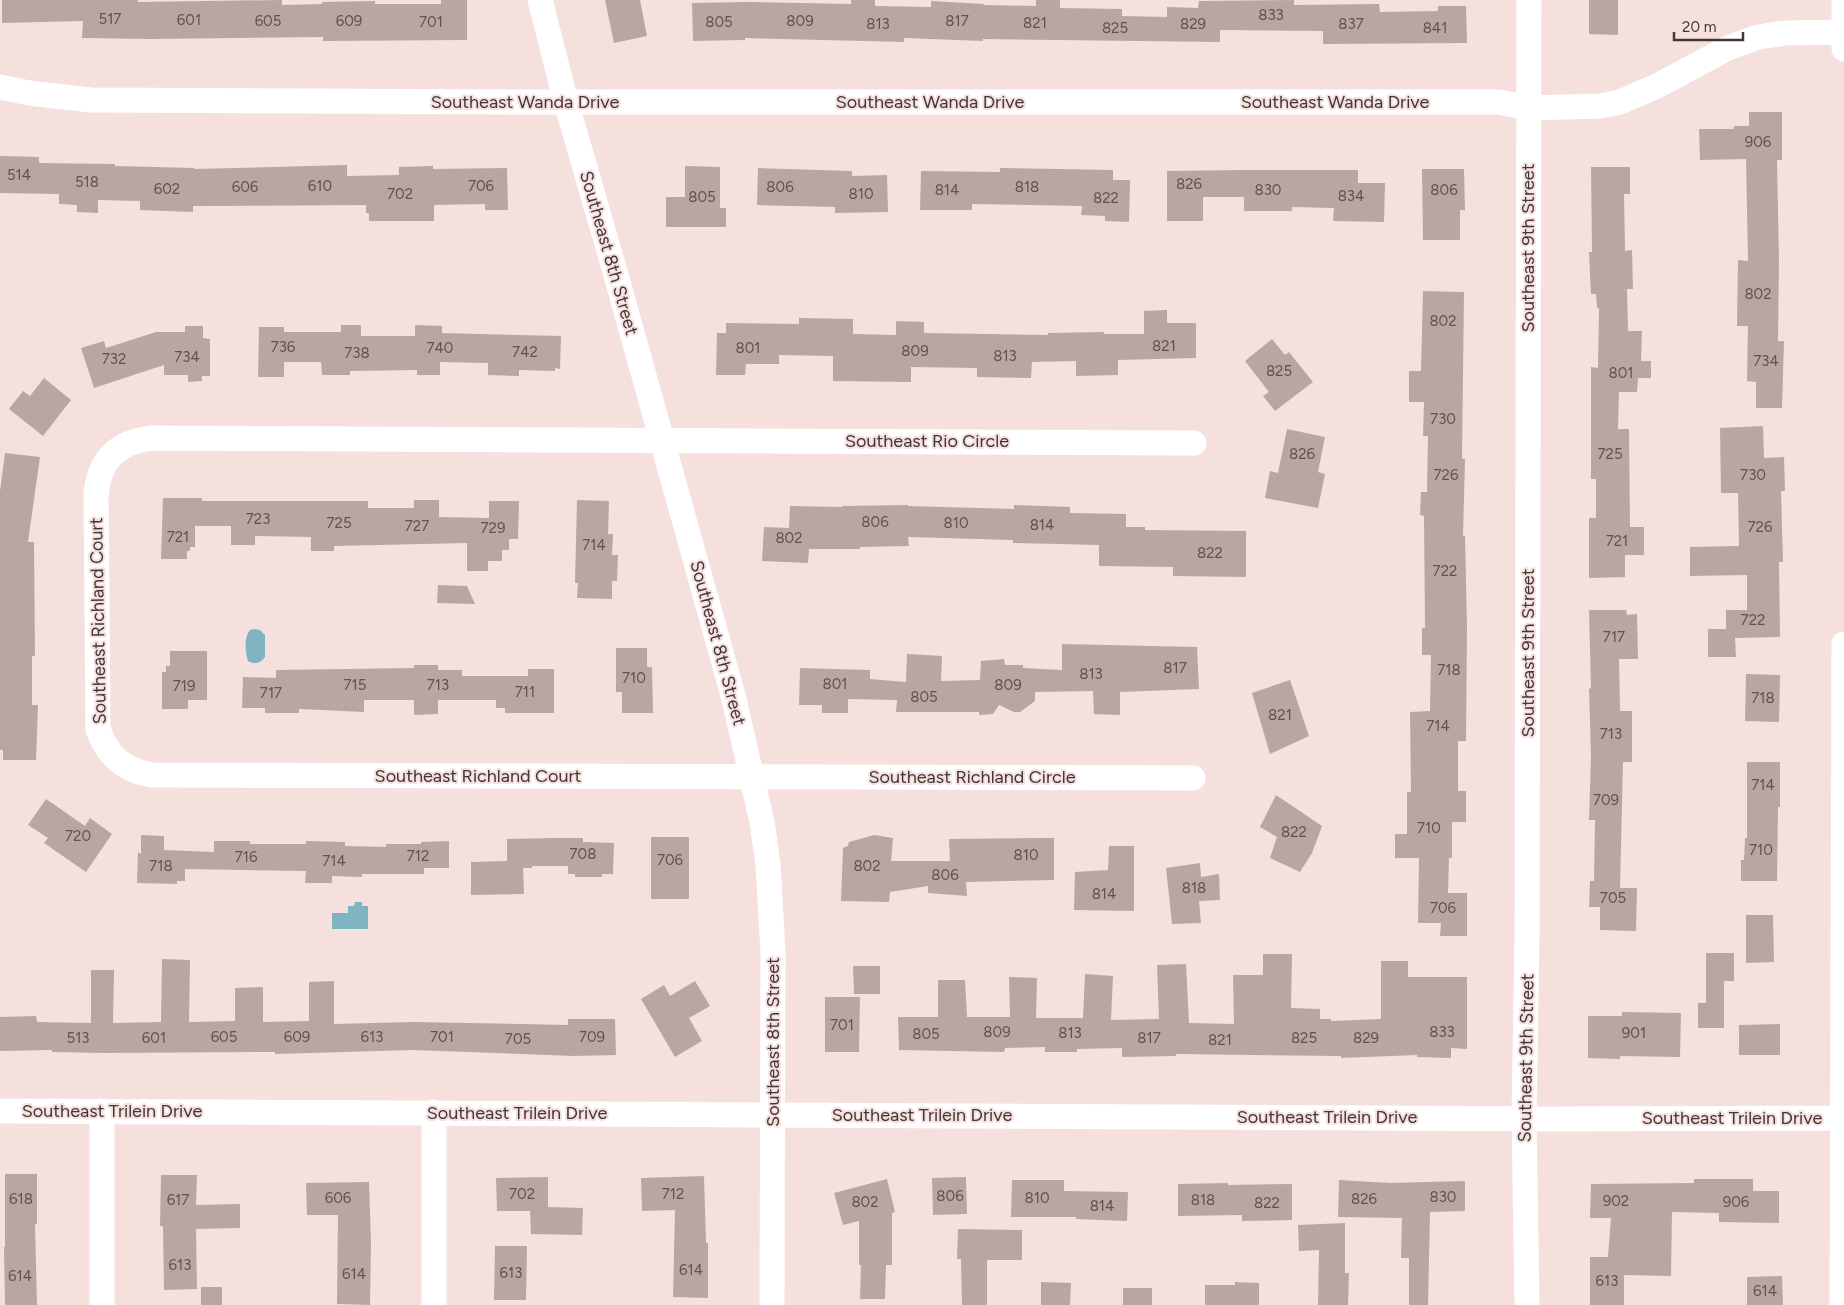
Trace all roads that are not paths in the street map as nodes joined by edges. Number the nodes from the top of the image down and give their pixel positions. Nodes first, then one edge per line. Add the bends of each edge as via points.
1 (540, 0) edge
2 (1529, 0) edge
3 (1844, 0) edge
4 (1844, 32) edge
5 (1844, 49) edge
6 (0, 87) edge
7 (566, 102) junction
8 (1529, 108) junction
9 (661, 440) junction
10 (1194, 443) dead end
11 (1844, 644) edge
12 (1844, 766) edge
13 (752, 777) junction
14 (1193, 778) dead end
15 (1844, 910) edge
16 (0, 1111) edge
17 (102, 1111) junction
18 (434, 1112) junction
19 (772, 1114) junction
20 (1524, 1118) junction
21 (1843, 1118) edge
22 (102, 1305) edge
23 (434, 1305) edge
24 (772, 1305) edge
25 (1527, 1305) edge
26 (1842, 1305) edge

1 - 7 street, Southeast 8th Street
2 - 8 street, Southeast 9th Street
3 - 4 street
4 - 5 street
4 - 8 street, Southeast Wanda Drive via 1758,36 1620,102 1600,106
6 - 7 street, Southeast Wanda Drive via 91,100
7 - 8 street, Southeast Wanda Drive via 1499,102
7 - 9 street, Southeast 8th Street
8 - 20 street, Southeast 9th Street
9 - 10 street, Southeast Rio Circle
9 - 13 street, Southeast 8th Street via 734,699
9 - 13 street, Southeast Richland Court via 152,438 129,443 111,454 97,482 98,729 107,749 121,764 153,775
11 - 12 street
12 - 15 street
13 - 14 street, Southeast Richland Circle
13 - 19 street, Southeast 8th Street via 763,830 772,908
15 - 21 street
16 - 17 street, Southeast Trilein Drive
17 - 18 street, Southeast Trilein Drive
17 - 22 street
18 - 19 street, Southeast Trilein Drive
18 - 23 street
19 - 20 street, Southeast Trilein Drive
19 - 24 street, Southeast 8th Street
20 - 21 street, Southeast Trilein Drive
20 - 25 street, Southeast 9th Street
21 - 26 street

